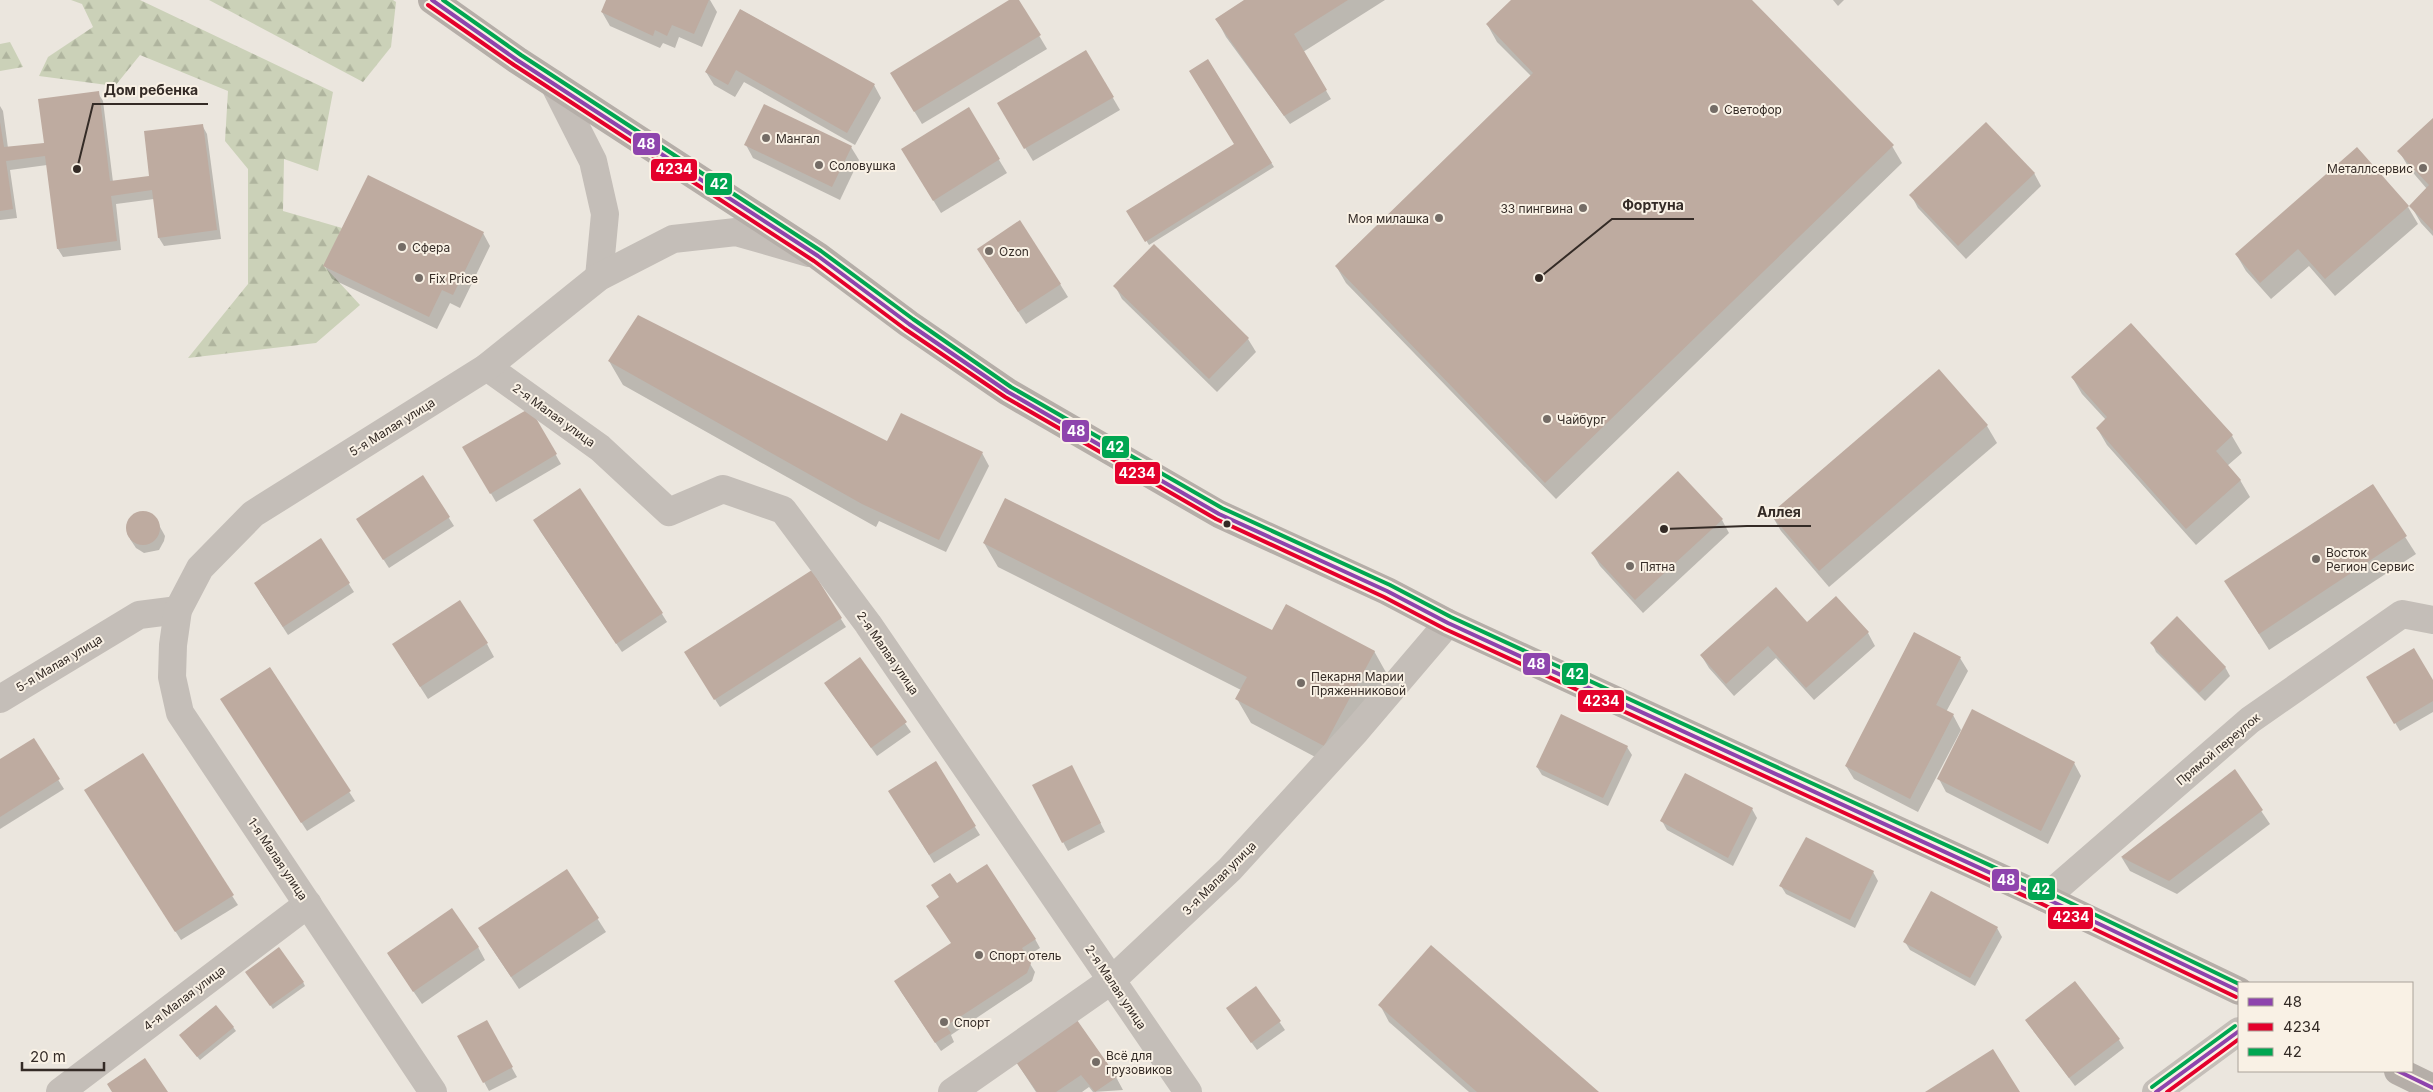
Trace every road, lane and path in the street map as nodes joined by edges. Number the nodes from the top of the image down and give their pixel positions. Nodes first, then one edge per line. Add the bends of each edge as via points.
1 (432, 0) edge
2 (554, 84) junction
3 (818, 256) junction
4 (599, 276) junction
5 (487, 367) junction
6 (178, 610) junction
7 (2433, 620) edge
8 (1448, 623) junction
9 (0, 699) edge
10 (2045, 898) junction
11 (308, 904) junction
12 (1112, 980) junction
13 (2238, 992) edge
14 (2238, 1032) edge
15 (2400, 1072) edge
16 (2433, 1088) edge
17 (60, 1092) edge
18 (433, 1092) edge
19 (952, 1092) edge
20 (1188, 1092) edge
21 (2156, 1092) edge

1 - 2 street
2 - 3 street
2 - 4 street via 593,161 604,214
3 - 4 street, 5-я Малая улица via 736,232 673,239
3 - 8 street via 1008,392 1150,476 1219,514 1387,591
4 - 5 street, 5-я Малая улица
5 - 6 street, 5-я Малая улица via 253,514 200,568
5 - 12 street, 2-я Малая улица via 600,448 669,512 723,489 783,510 868,624
6 - 9 street, 5-я Малая улица via 139,615
6 - 11 street, 1-я Малая улица via 172,677 180,713
7 - 10 street, Прямой переулок via 2402,614 2250,720
8 - 10 street
8 - 12 street, 3-я Малая улица via 1356,731 1230,869
10 - 13 street
11 - 17 street, 4-я Малая улица
11 - 18 street, 1-я Малая улица
12 - 19 street, 3-я Малая улица
12 - 20 street, 2-я Малая улица
14 - 21 street
15 - 16 street

